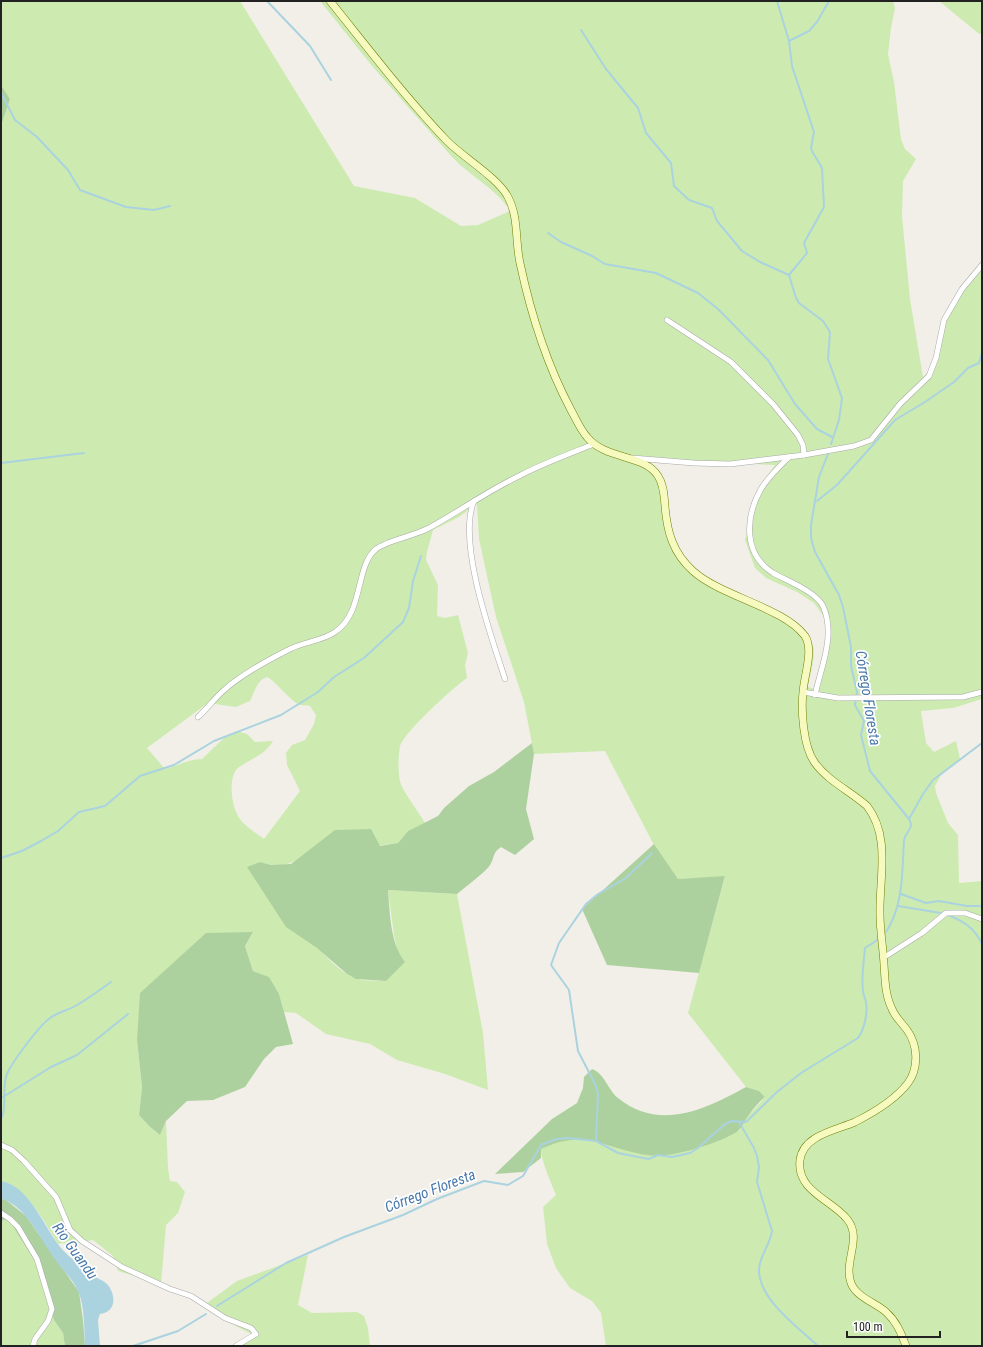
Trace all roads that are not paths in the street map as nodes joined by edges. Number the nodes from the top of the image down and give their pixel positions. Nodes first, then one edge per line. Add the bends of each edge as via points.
1 (330, 1) edge
2 (982, 265) edge
3 (667, 320) dead end
4 (594, 444) junction
5 (804, 455) junction
6 (790, 456) junction
7 (625, 458) junction
8 (474, 500) junction
9 (505, 679) dead end
10 (803, 692) junction
11 (982, 692) edge
12 (815, 695) junction
13 (198, 718) dead end
14 (982, 919) edge
15 (883, 958) junction
16 (1, 1145) edge
17 (1, 1213) edge
18 (33, 1346) edge
19 (236, 1346) edge
20 (906, 1346) edge

1 - 4 main road via 430,122 506,194 516,222 518,253 533,318 555,380 586,436
2 - 5 street via 962,289 944,320 929,376 900,404 876,435 871,440 854,446
3 - 5 street via 731,362 752,382 798,435
4 - 7 main road via 609,453
4 - 8 street via 521,475
5 - 6 street
6 - 7 street via 730,464
6 - 12 street via 758,494 751,517 750,537 753,553 762,565 812,595 823,607 828,634 827,648
7 - 10 main road via 644,464 658,476 664,494 667,531 686,563 706,580 764,608 802,633 810,647
8 - 9 street via 469,517 469,540 484,614
8 - 13 street via 428,529 376,549 368,560 352,610 343,625 335,632 295,646 234,682 223,690
10 - 12 street
10 - 15 main road via 805,733 810,755 823,772 867,806 879,830 883,871 880,910
11 - 12 street via 963,697 853,698
14 - 15 street via 965,913 946,913 922,933
15 - 20 main road via 891,1008 914,1044 916,1058 912,1075 899,1093 885,1104 811,1142 804,1149 800,1160 808,1186 844,1216 852,1228 853,1242 849,1267 852,1286 890,1316 899,1328
16 - 19 street via 12,1150 24,1161 56,1197 70,1230 82,1241 122,1268 191,1296 225,1318 251,1328 256,1334
17 - 18 street via 18,1227 38,1259 52,1309

